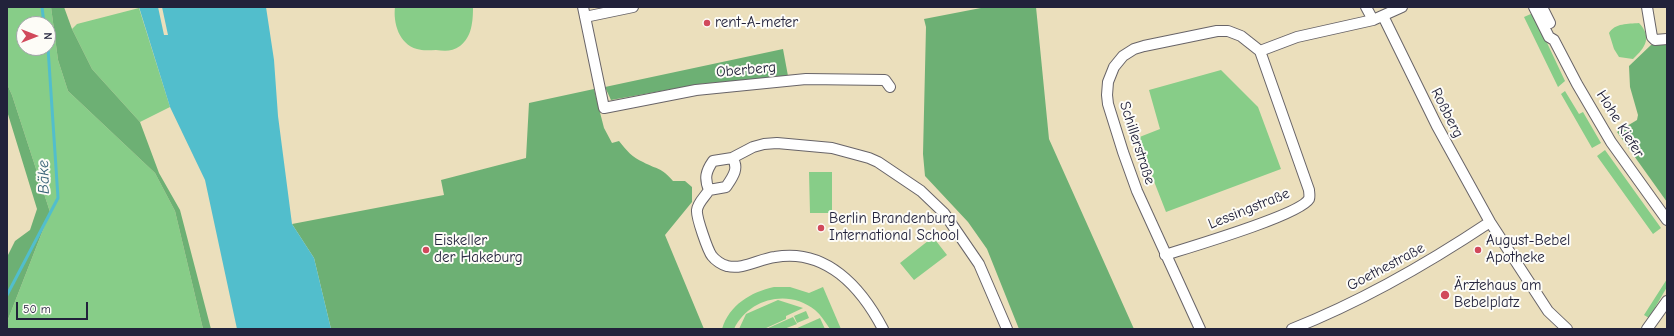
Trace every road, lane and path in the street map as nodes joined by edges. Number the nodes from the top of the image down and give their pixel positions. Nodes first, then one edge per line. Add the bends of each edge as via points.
1 (633, 7) edge
2 (1366, 7) edge
3 (1402, 7) edge
4 (1534, 7) edge
5 (1542, 7) edge
6 (1647, 7) edge
7 (584, 12) edge
8 (1383, 16) junction
9 (1373, 20) junction
10 (1554, 40) junction
11 (1667, 40) edge
12 (1260, 51) junction
13 (890, 87) dead end
14 (732, 158) junction
15 (709, 190) junction
16 (1667, 220) edge
17 (1490, 222) junction
18 (1165, 255) junction
19 (1667, 301) edge
20 (883, 329) edge
21 (1007, 329) edge
22 (1200, 329) edge
23 (1292, 329) edge
24 (1567, 329) edge
25 (1647, 329) edge

1 - 7 street
2 - 9 street
3 - 8 street
4 - 10 street, Hohe Kiefer via 1549,37
5 - 10 street, Hohe Kiefer via 1554,33
6 - 11 street via 1652,37 1655,40
7 - 13 street, Oberberg via 604,108 696,90 806,79 885,80
8 - 9 street
8 - 17 street, Roßberg via 1437,126
9 - 12 street via 1297,37
10 - 16 street, Hohe Kiefer via 1611,142
12 - 18 street, Lessingstraße via 1309,190 1308,200 1260,224
12 - 18 street, Schillerstraße via 1241,36 1228,31 1216,31 1134,49 1123,56 1114,67 1108,82 1108,104 1137,191
14 - 15 street via 736,165 735,170 726,187
14 - 15 street via 713,161 706,170
14 - 21 street via 764,144 792,144 832,148 869,158 888,168 921,191 956,230 979,264
15 - 20 street via 696,212 711,256 717,261 727,266 741,266 774,257 795,255 820,261 851,283 867,302
17 - 23 street, Goethestraße via 1394,282
17 - 24 street, Roßberg via 1548,311
18 - 22 street, Schillerstraße
19 - 25 street

